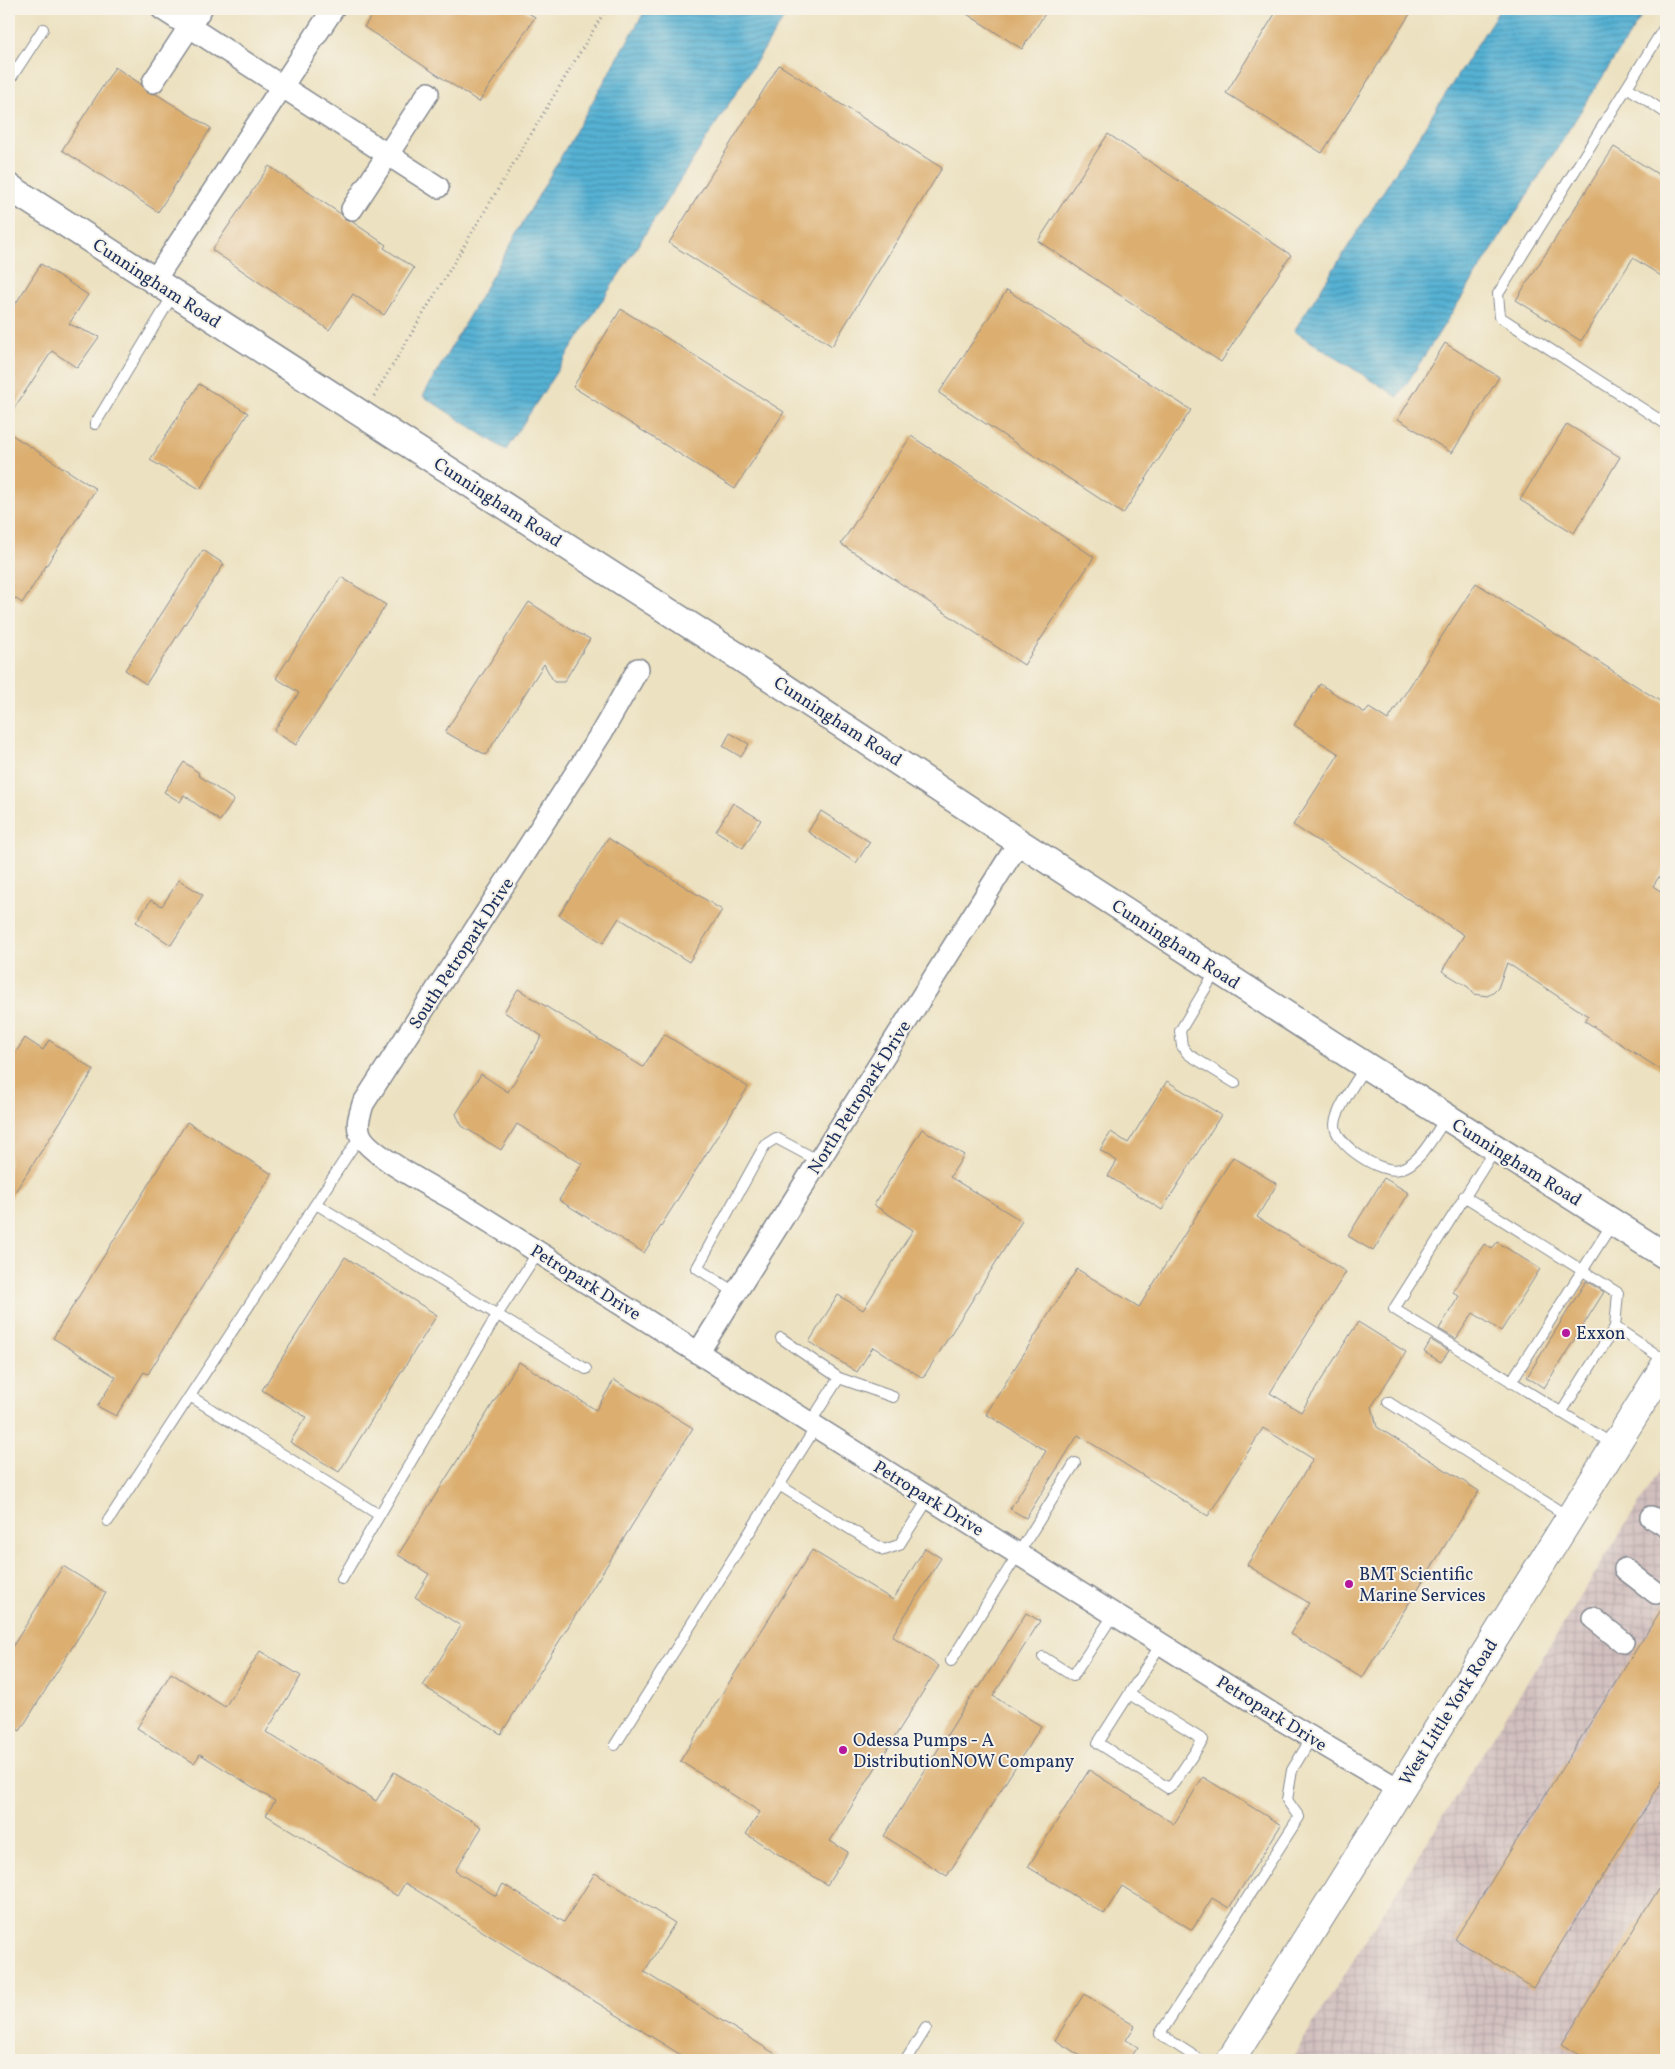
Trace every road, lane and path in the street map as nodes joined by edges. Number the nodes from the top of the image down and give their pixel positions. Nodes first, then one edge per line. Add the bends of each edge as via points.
1 (162, 9) edge
2 (333, 9) edge
3 (606, 9) edge
4 (195, 17) edge
5 (1666, 25) edge
6 (43, 29) dead end
7 (9, 81) edge
8 (152, 82) dead end
9 (282, 87) junction
10 (1627, 87) junction
11 (428, 93) dead end
12 (1666, 113) edge
13 (388, 154) junction
14 (438, 186) dead end
15 (12, 193) edge
16 (352, 209) dead end
17 (164, 288) junction
18 (362, 415) junction
19 (94, 424) dead end
20 (1666, 424) edge
21 (638, 669) dead end
22 (1019, 842) junction
23 (1217, 970) junction
24 (1366, 1066) junction
25 (1235, 1083) dead end
26 (1446, 1117) junction
27 (360, 1136) junction
28 (1495, 1148) junction
29 (819, 1161) junction
30 (1464, 1196) junction
31 (316, 1204) junction
32 (1613, 1223) junction
33 (538, 1252) junction
34 (1666, 1256) edge
35 (1583, 1271) junction
36 (736, 1293) junction
37 (497, 1315) junction
38 (1615, 1327) junction
39 (781, 1338) dead end
40 (698, 1353) junction
41 (1666, 1363) edge
42 (586, 1369) dead end
43 (839, 1378) junction
44 (1512, 1382) junction
45 (190, 1396) junction
46 (893, 1396) dead end
47 (1388, 1402) dead end
48 (1561, 1413) junction
49 (813, 1425) junction
50 (1615, 1446) junction
51 (1075, 1463) dead end
52 (779, 1485) junction
53 (929, 1498) junction
54 (379, 1515) junction
55 (1570, 1518) junction
56 (108, 1521) dead end
57 (1018, 1554) junction
58 (1625, 1568) dead end
59 (342, 1579) dead end
60 (1656, 1593) dead end
61 (1114, 1614) junction
62 (1593, 1618) dead end
63 (1623, 1642) dead end
64 (1161, 1644) junction
65 (1043, 1657) dead end
66 (951, 1661) dead end
67 (1129, 1694) junction
68 (1312, 1738) junction
69 (615, 1745) dead end
70 (1400, 1790) junction
71 (926, 2028) dead end
72 (906, 2060) edge
73 (1200, 2060) edge
74 (1231, 2060) edge

1 - 4 street
2 - 9 street
3 - 18 path
4 - 8 street
4 - 9 street
5 - 10 lane
6 - 7 lane
9 - 13 street
9 - 17 street
10 - 12 lane
10 - 20 lane via 1498,294 1500,317
11 - 13 street
13 - 14 street
13 - 16 street
15 - 17 street, Cunningham Road
17 - 18 street, Cunningham Road
17 - 19 lane
18 - 22 street, Cunningham Road via 736,654
21 - 27 street, South Petropark Drive via 602,732 363,1104 357,1122
22 - 23 street, Cunningham Road
22 - 29 street, North Petropark Drive
23 - 24 street, Cunningham Road
23 - 25 lane via 1180,1031 1182,1046 1188,1054
24 - 26 street, Cunningham Road
24 - 26 lane via 1335,1124 1338,1136 1346,1146 1364,1159 1385,1169 1400,1170 1422,1152
26 - 28 street, Cunningham Road
27 - 31 lane
27 - 33 street, Petropark Drive via 372,1151
28 - 30 lane
28 - 32 street, Cunningham Road
29 - 36 street, North Petropark Drive
29 - 36 lane via 776,1138 766,1145 697,1268
30 - 35 lane
30 - 44 lane via 1394,1309
31 - 37 lane
31 - 45 lane
32 - 34 street, Cunningham Road
32 - 35 lane
33 - 37 lane
33 - 40 street, Petropark Drive
35 - 38 lane via 1618,1293
35 - 44 lane
36 - 40 street, North Petropark Drive
37 - 42 lane
37 - 54 lane
38 - 41 lane
38 - 48 lane
39 - 43 lane
40 - 49 street, Petropark Drive
41 - 50 main road, West Little York Road
43 - 46 lane
43 - 49 lane
44 - 48 lane
45 - 54 lane
45 - 56 lane
47 - 55 lane
48 - 50 lane
49 - 52 lane
49 - 53 street, Petropark Drive
50 - 55 main road, West Little York Road
51 - 57 lane
52 - 53 lane via 884,1550 898,1545
52 - 69 lane
53 - 57 street, Petropark Drive
54 - 59 lane
55 - 70 main road, West Little York Road
57 - 61 street, Petropark Drive
57 - 66 lane
58 - 60 street
61 - 64 street, Petropark Drive
61 - 65 lane via 1073,1676
62 - 63 street
64 - 67 lane
64 - 68 street, Petropark Drive
67 - 67 lane via 1098,1743 1168,1788 1203,1740
68 - 70 street, Petropark Drive
68 - 73 lane via 1292,1770 1287,1800 1299,1817 1160,2034
70 - 74 main road, West Little York Road
71 - 72 lane

